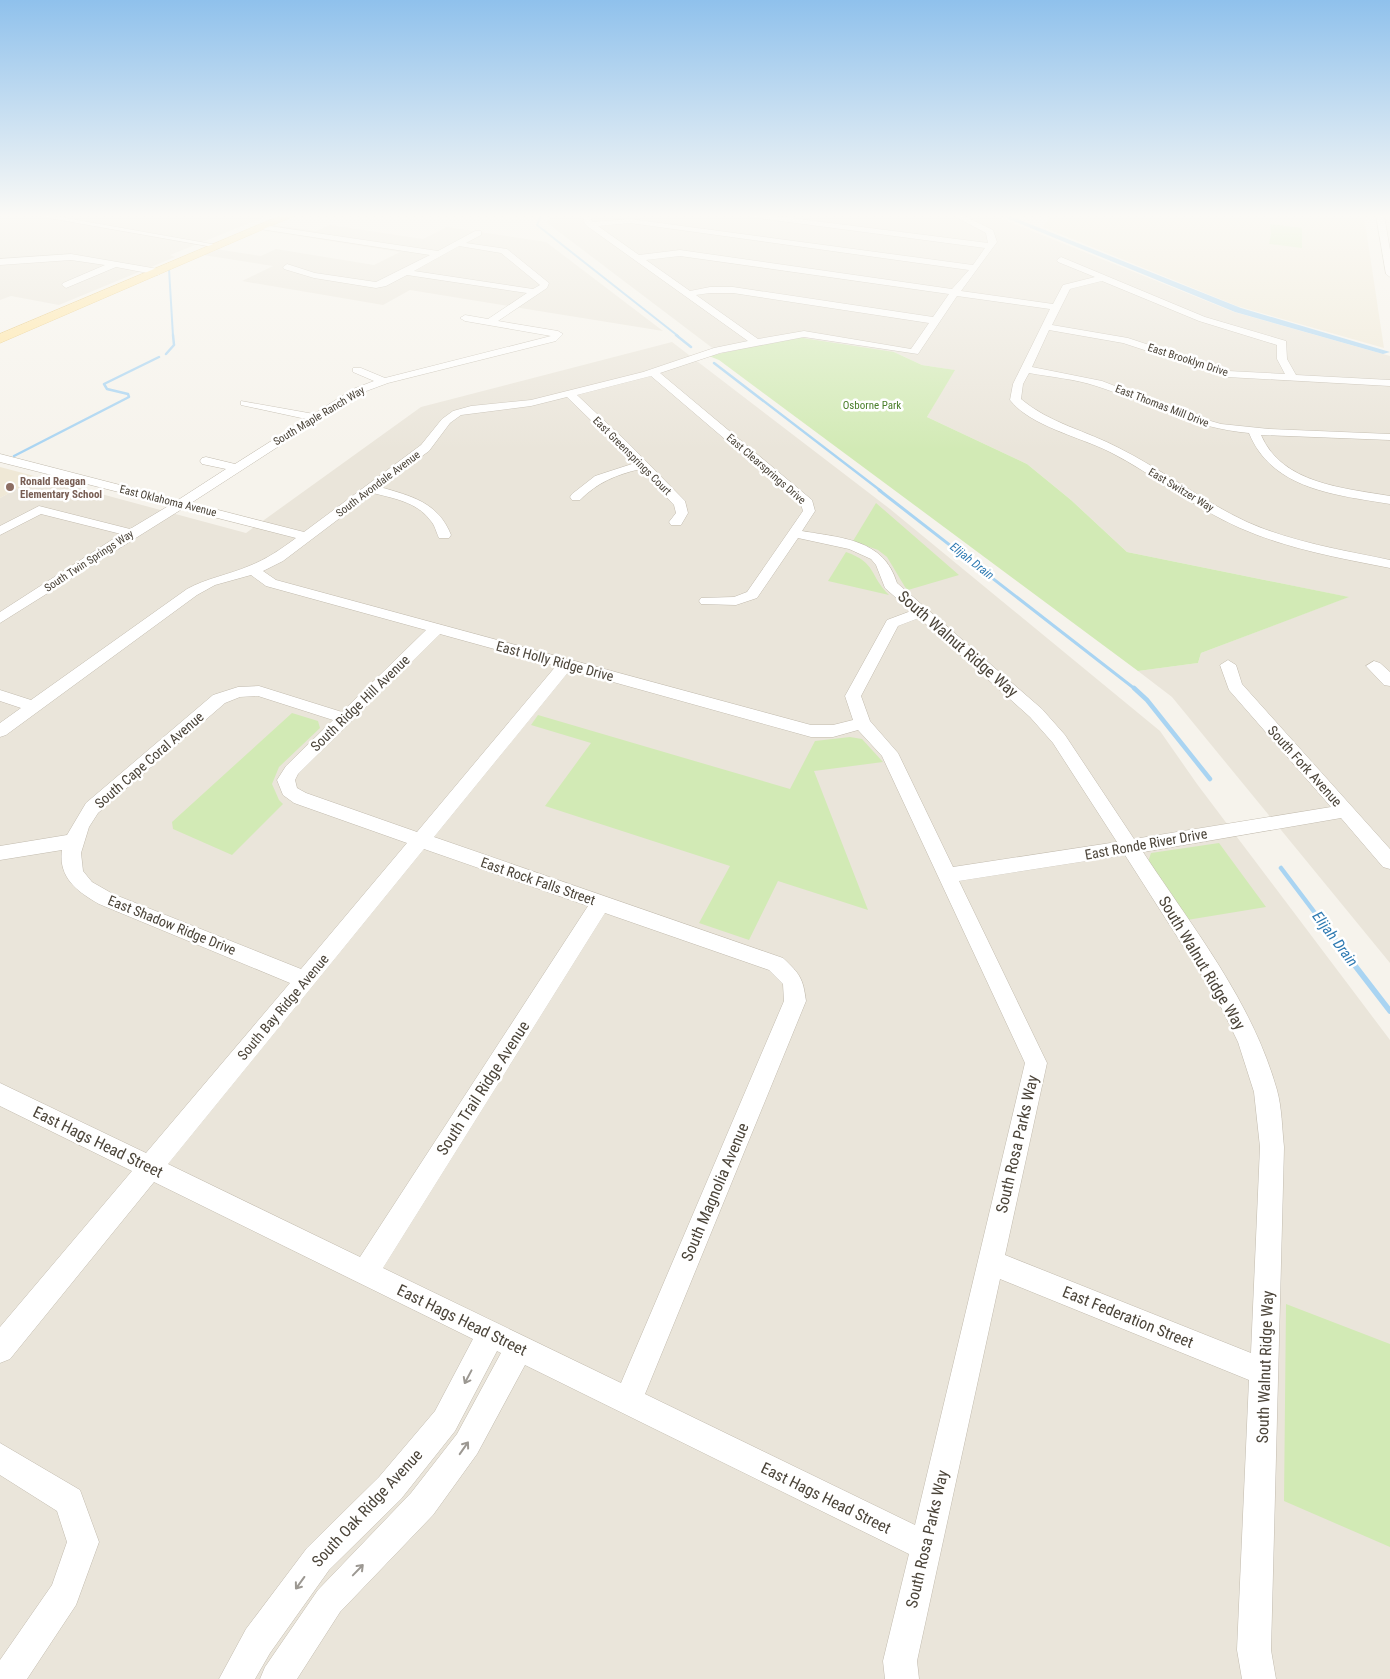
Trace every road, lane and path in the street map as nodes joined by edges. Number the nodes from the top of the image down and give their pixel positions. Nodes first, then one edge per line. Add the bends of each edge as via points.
1 (108, 293) edge
2 (533, 293) edge
3 (690, 293) edge
4 (755, 293) edge
5 (954, 293) edge
6 (957, 293) edge
7 (1063, 293) edge
8 (1139, 293) edge
9 (686, 294) joint
10 (1055, 307) junction
11 (466, 318) dead end
12 (936, 321) junction
13 (490, 322) junction
14 (1047, 327) junction
15 (0, 339) edge
16 (756, 342) junction
17 (1026, 369) junction
18 (357, 370) dead end
19 (653, 372) junction
20 (1292, 378) junction
21 (384, 381) junction
22 (1390, 383) edge
23 (569, 394) junction
24 (245, 403) dead end
25 (314, 417) junction
26 (1253, 430) junction
27 (1390, 437) edge
28 (0, 458) edge
29 (206, 461) dead end
30 (643, 464) junction
31 (236, 468) junction
32 (372, 489) junction
33 (576, 497) dead end
34 (1390, 500) edge
35 (178, 505) junction
36 (39, 510) joint
37 (676, 522) dead end
38 (0, 531) edge
39 (132, 533) junction
40 (794, 534) junction
41 (444, 535) dead end
42 (308, 537) junction
43 (1390, 564) edge
44 (253, 570) junction
45 (706, 601) dead end
46 (921, 612) junction
47 (0, 619) edge
48 (436, 629) junction
49 (1390, 662) edge
50 (566, 664) junction
51 (1228, 665) dead end
52 (1390, 681) edge
53 (0, 695) edge
54 (34, 707) junction
55 (344, 718) junction
56 (862, 723) junction
57 (0, 731) edge
58 (286, 780) joint
59 (1345, 811) junction
60 (421, 840) junction
61 (73, 841) junction
62 (1130, 847) junction
63 (0, 853) edge
64 (1390, 862) edge
65 (946, 874) junction
66 (602, 903) junction
67 (306, 980) junction
68 (792, 981) joint
69 (0, 1094) edge
70 (150, 1167) junction
71 (991, 1262) junction
72 (365, 1273) junction
73 (491, 1334) junction
74 (519, 1348) junction
75 (0, 1349) edge
76 (1264, 1372) junction
77 (628, 1401) junction
78 (0, 1458) edge
79 (925, 1546) junction
80 (8, 1679) edge
81 (236, 1679) edge
82 (277, 1679) edge
83 (902, 1679) edge
84 (1259, 1679) edge

1 - 15 main road
2 - 13 street
3 - 9 street
4 - 12 street
5 - 12 street
6 - 10 street
7 - 10 street
8 - 20 street via 1202,320 1282,343 1282,359
9 - 16 street
10 - 14 street
11 - 13 street
12 - 16 street, South Avondale Avenue via 914,352 804,334
13 - 21 street, South Maple Ranch Way via 558,334 553,339
14 - 17 street
14 - 20 street, East Brooklyn Drive via 1125,340 1227,374
16 - 19 street, South Avondale Avenue via 718,350
17 - 26 street, East Thomas Mill Drive via 1098,382 1207,424
17 - 43 street, East Switzer Way via 1014,394 1020,406 1128,457 1198,502 1284,540
18 - 21 street
19 - 23 street, South Avondale Avenue
19 - 40 street, East Clearsprings Drive via 807,502 809,511
20 - 22 street, East Brooklyn Drive
21 - 25 street, South Maple Ranch Way via 357,391
23 - 30 street, East Greensprings Court
23 - 32 street, South Avondale Avenue via 531,403 457,413 446,421 425,448
24 - 25 street
25 - 31 street, South Maple Ranch Way
26 - 27 street, East Thomas Mill Drive
26 - 34 street via 1268,456 1302,481
28 - 35 street, East Oklahoma Avenue
29 - 31 street
30 - 33 street via 602,475
30 - 37 street, East Greensprings Court via 680,504 682,512
31 - 35 street, South Maple Ranch Way
32 - 41 street via 419,502 432,513
32 - 42 street, South Avondale Avenue
35 - 39 street, South Twin Springs Way
35 - 42 street, East Oklahoma Avenue
36 - 38 street
36 - 39 street
39 - 47 street, South Twin Springs Way
40 - 45 street, East Clearsprings Drive via 752,595 736,601
40 - 46 street, South Walnut Ridge Way via 852,546 873,555 882,563 890,585
42 - 44 street, South Avondale Avenue via 278,558
44 - 48 street, East Holly Ridge Drive via 271,583
44 - 54 street, South Avondale Avenue via 210,582 192,592
46 - 56 street, South Rosa Parks Way via 892,623 887,631 853,696
46 - 62 street, South Walnut Ridge Way via 1036,713 1053,732
48 - 50 street, East Holly Ridge Drive
48 - 55 street, South Ridge Hill Avenue
49 - 52 street via 1374,666
50 - 56 street, East Holly Ridge Drive via 811,731 833,731
50 - 60 street, South Bay Ridge Avenue
51 - 59 street, South Fork Avenue via 1235,686
53 - 54 street
54 - 57 street, South Avondale Avenue
55 - 58 street, South Ridge Hill Avenue
55 - 61 street, South Cape Coral Avenue via 259,692 238,692 219,700 92,808
56 - 65 street, South Rosa Parks Way via 889,753
58 - 60 street, East Rock Falls Street via 290,791 300,798
59 - 62 street, East Ronde River Drive
59 - 64 street, South Fork Avenue
60 - 66 street, East Rock Falls Street
60 - 67 street, South Bay Ridge Avenue
61 - 63 street
61 - 67 street, East Shadow Ridge Drive via 70,860 80,882 106,899
62 - 65 street, East Ronde River Drive
62 - 76 street, South Walnut Ridge Way via 1225,994 1250,1041 1266,1092 1272,1147
65 - 71 street, South Rosa Parks Way via 1036,1063
66 - 68 street, East Rock Falls Street via 776,964
66 - 72 street, South Trail Ridge Avenue
67 - 70 street, South Bay Ridge Avenue
68 - 77 street, South Magnolia Avenue via 795,1001
69 - 70 street, East Hags Head Street
70 - 72 street, East Hags Head Street
70 - 75 street, South Bay Ridge Avenue
71 - 76 street, East Federation Street
71 - 79 street, South Rosa Parks Way
72 - 73 street, East Hags Head Street
73 - 74 street, East Hags Head Street
73 -> 81 street, South Oak Ridge Avenue via 445,1422 390,1488 318,1559 258,1641
74 - 77 street, East Hags Head Street
82 -> 74 street via 329,1601 422,1504 467,1444
76 - 84 street, South Walnut Ridge Way via 1254,1650
77 - 79 street, East Hags Head Street
78 - 80 street via 69,1501 83,1542 65,1594
79 - 83 street, South Rosa Parks Way via 900,1661

